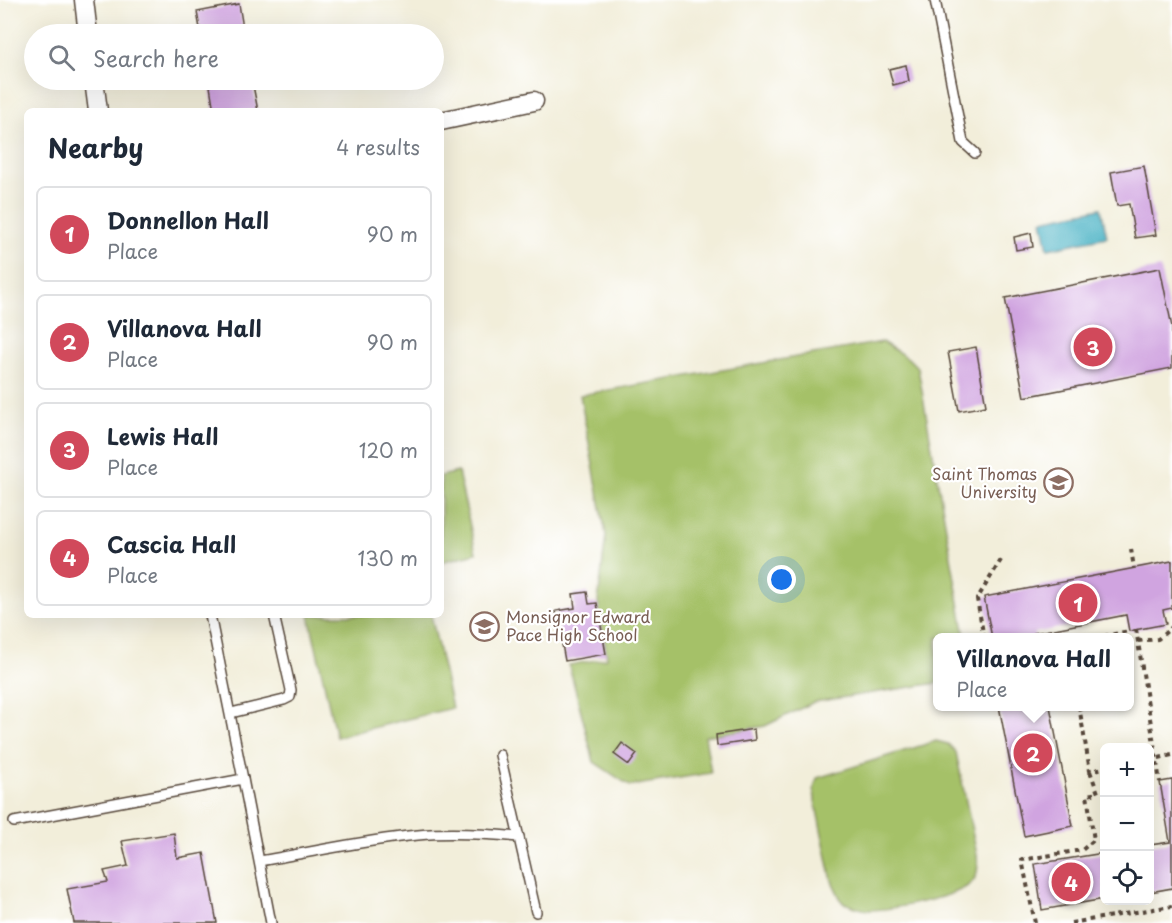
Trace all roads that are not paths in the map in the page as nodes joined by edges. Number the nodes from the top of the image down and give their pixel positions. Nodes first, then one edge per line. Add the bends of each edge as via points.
1 (84, 0) edge
2 (935, 0) edge
3 (87, 24) edge
4 (95, 90) edge
5 (534, 101) dead end
6 (98, 108) edge
7 (444, 120) edge
8 (975, 153) dead end
9 (211, 618) edge
10 (275, 618) edge
11 (231, 713) junction
12 (500, 755) dead end
13 (243, 779) junction
14 (14, 822) dead end
15 (519, 837) junction
16 (260, 861) junction
17 (536, 912) dead end
18 (271, 923) edge

1 - 3 street
2 - 8 lane via 963,142
4 - 6 street
5 - 7 street
9 - 11 lane
10 - 11 lane via 290,697
11 - 13 lane
12 - 15 lane
13 - 14 lane
13 - 16 lane
15 - 16 lane via 419,835
15 - 17 lane
16 - 18 lane

